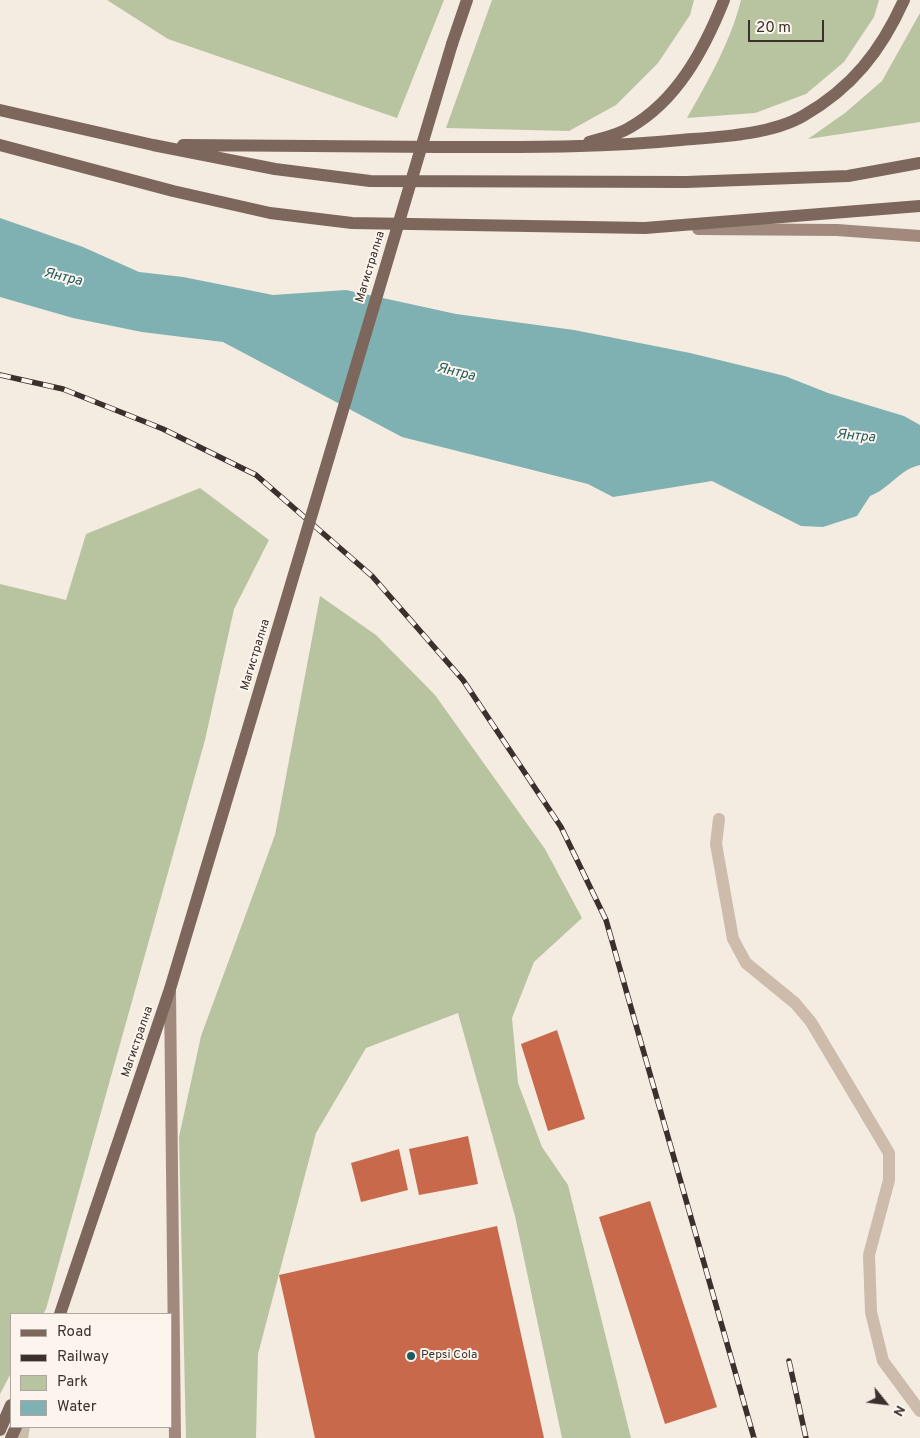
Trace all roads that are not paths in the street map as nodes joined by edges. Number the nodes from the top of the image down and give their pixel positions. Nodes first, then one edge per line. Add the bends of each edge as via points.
1 (467, 0) edge
2 (724, 0) edge
3 (904, 0) edge
4 (0, 110) edge
5 (153, 145) junction
6 (0, 146) edge
7 (574, 148) junction
8 (920, 156) edge
9 (920, 163) edge
10 (848, 176) junction
11 (920, 206) edge
12 (645, 228) junction
13 (920, 236) edge
14 (719, 819) dead end
15 (170, 989) junction
16 (60, 1313) edge
17 (10, 1407) edge
18 (920, 1411) edge
19 (0, 1430) edge
20 (175, 1438) edge

1 - 15 main road, Магистрална, bridge
2 - 7 main road via 690,69 664,103 629,128
3 - 7 main road via 869,61 843,88 802,117 755,132
4 - 5 main road
5 - 7 main road
5 - 10 main road via 276,169 370,181 677,182
6 - 12 main road via 270,213 352,222
8 - 10 main road
9 - 10 main road
11 - 12 main road
12 - 13 street via 838,230
14 - 18 lane via 716,844 733,938 746,963 795,1003 811,1022 889,1153 889,1180 869,1255 871,1312 883,1360
15 - 16 main road, Магистрална
15 - 20 street
17 - 19 main road

